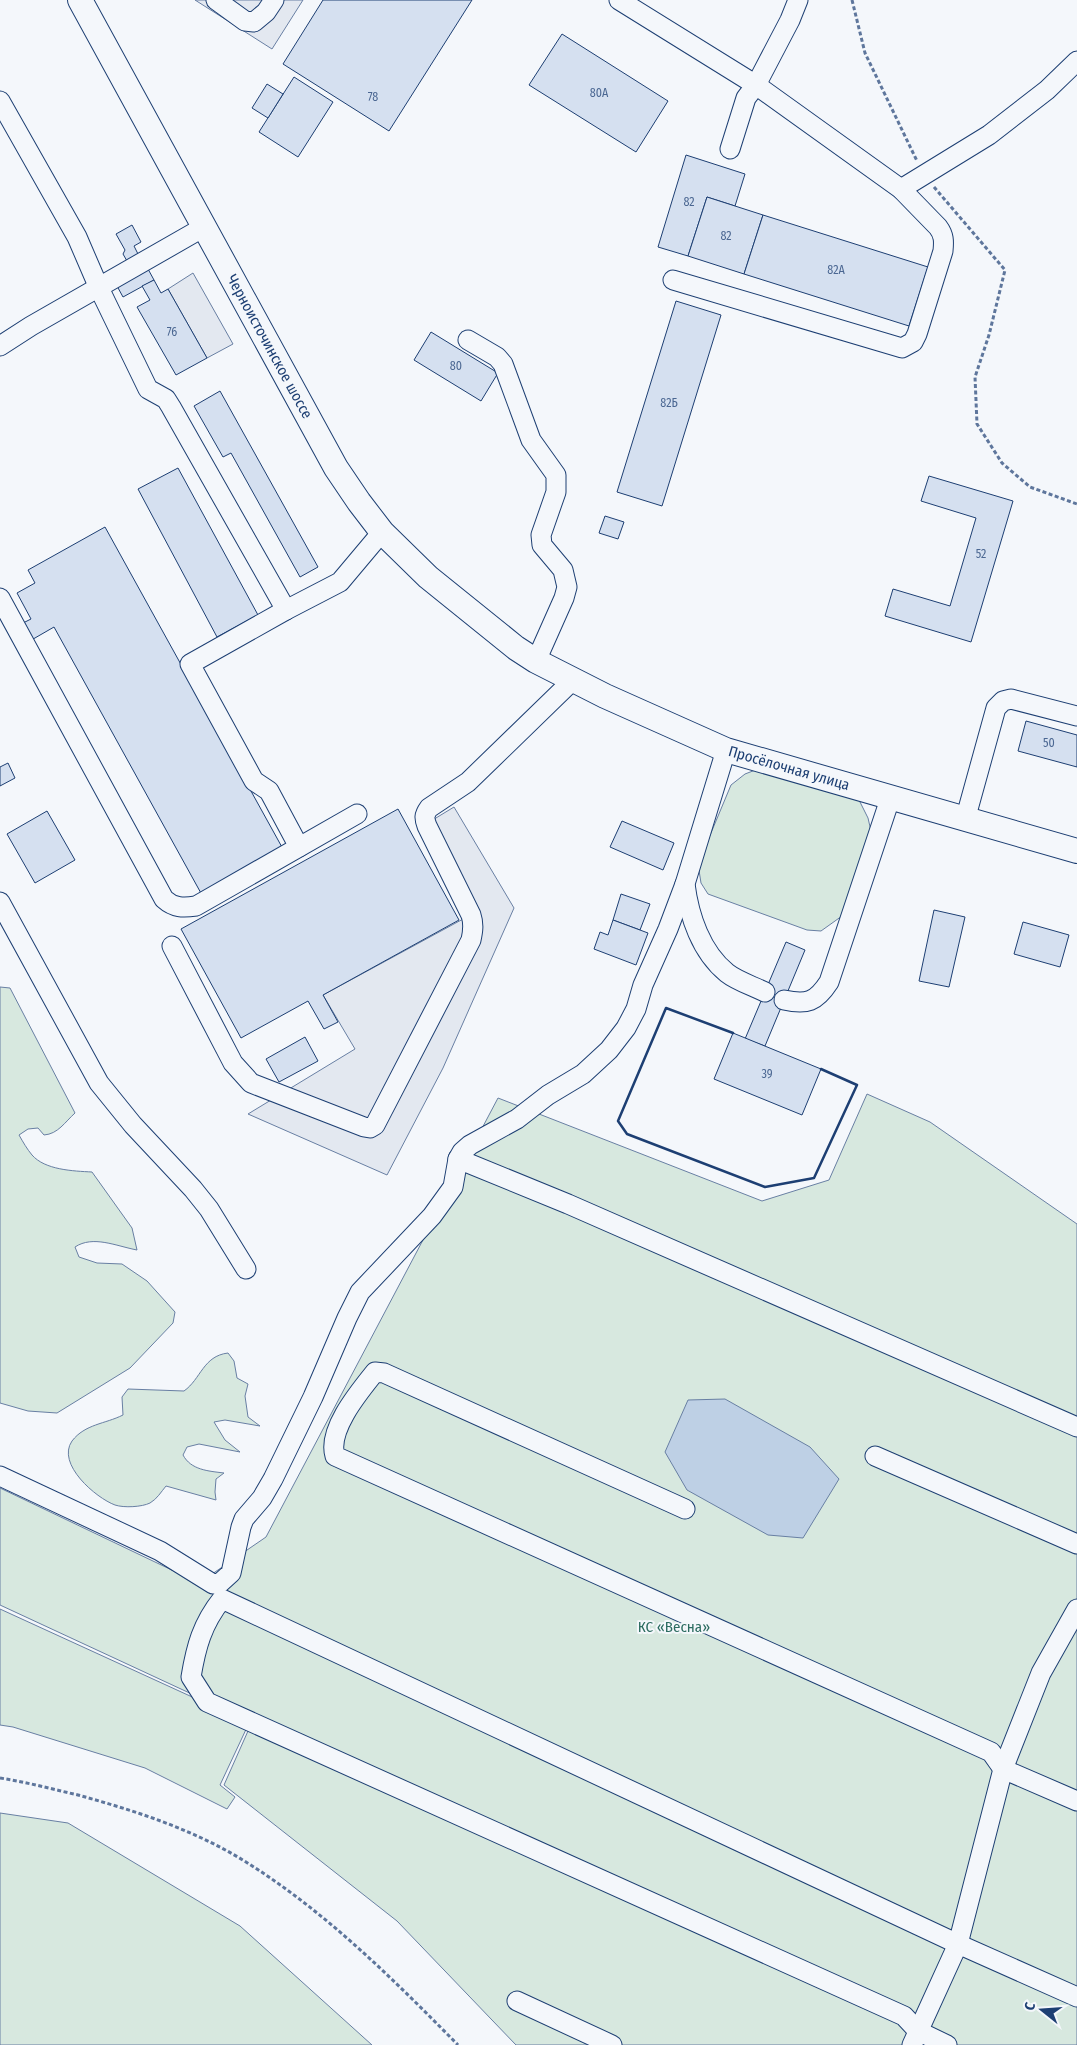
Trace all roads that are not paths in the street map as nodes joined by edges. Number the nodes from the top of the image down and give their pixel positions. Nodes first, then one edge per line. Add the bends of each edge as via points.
1 (80, 0) edge
2 (216, 0) edge
3 (274, 0) edge
4 (619, 0) edge
5 (798, 0) edge
6 (1077, 61) edge
7 (756, 85) junction
8 (0, 101) edge
9 (730, 149) dead end
10 (901, 189) junction
11 (204, 227) junction
12 (673, 280) dead end
13 (99, 288) junction
14 (468, 340) dead end
15 (0, 346) edge
16 (382, 532) junction
17 (0, 598) edge
18 (286, 610) junction
19 (516, 648) joint
20 (536, 661) junction
21 (574, 680) junction
22 (1077, 716) edge
23 (726, 750) junction
24 (890, 799) junction
25 (357, 814) dead end
26 (965, 820) junction
27 (299, 847) junction
28 (1077, 851) edge
29 (685, 884) junction
30 (0, 902) edge
31 (172, 946) dead end
32 (765, 992) dead end
33 (784, 1000) dead end
34 (458, 1159) junction
35 (246, 1269) dead end
36 (1077, 1427) edge
37 (875, 1456) dead end
38 (0, 1476) edge
39 (685, 1509) dead end
40 (1077, 1544) edge
41 (1077, 1609) edge
42 (1003, 1769) junction
43 (1077, 1801) edge
44 (958, 1944) junction
45 (1077, 1997) edge
46 (517, 2001) dead end
47 (915, 2038) edge
48 (612, 2045) edge
49 (947, 2045) edge

1 - 11 main road, Черноисточинское шоссе
2 - 3 street via 245,21 254,22
4 - 7 street
5 - 7 street
6 - 10 street via 1047,90 989,135
7 - 9 street via 743,105
7 - 10 street
8 - 13 street via 77,237
10 - 12 street via 938,226 944,241 917,334 908,346 896,347
11 - 13 street
11 - 16 main road, Черноисточинское шоссе via 336,468
13 - 15 street
13 - 18 street via 148,389 160,394 172,407
14 - 20 street via 498,357 503,364 530,440 556,475 556,492 541,535 542,545 563,570 567,587
16 - 18 street via 340,582
16 - 19 main road, Черноисточинское шоссе via 428,577
17 - 27 street via 168,903 180,908 196,906
18 - 27 street via 190,664 254,781 269,791
19 - 20 main road, Просёлочная улица
20 - 21 main road, Просёлочная улица
21 - 23 main road, Просёлочная улица
21 - 31 street via 468,782 425,813 427,826 471,915 473,930 471,940 375,1125 364,1127 244,1078
22 - 26 street via 1011,699 1003,701 996,708
23 - 24 main road, Просёлочная улица
23 - 29 street
24 - 26 main road, Просёлочная улица
24 - 33 street via 829,982 820,995 810,1001 800,1004
25 - 27 street
26 - 28 main road, Просёлочная улица
29 - 32 street via 692,917 711,956 728,974
29 - 34 street via 636,1008 626,1028 608,1050 583,1074 517,1119 470,1145
30 - 35 street via 99,1082 133,1125 193,1189
34 - 36 street
34 - 38 street via 453,1187 432,1216 360,1292 273,1479 244,1519 234,1565 220,1583 213,1584 160,1551
37 - 40 street
39 - 42 street via 384,1373 375,1372 358,1392 340,1423 332,1446 335,1456 991,1752
41 - 42 street via 1041,1673
42 - 43 street
42 - 44 street
44 - 45 street
44 - 47 street
44 - 47 street via 222,1600 209,1615 196,1646 191,1677 208,1702 904,2016
46 - 48 street
47 - 49 street

